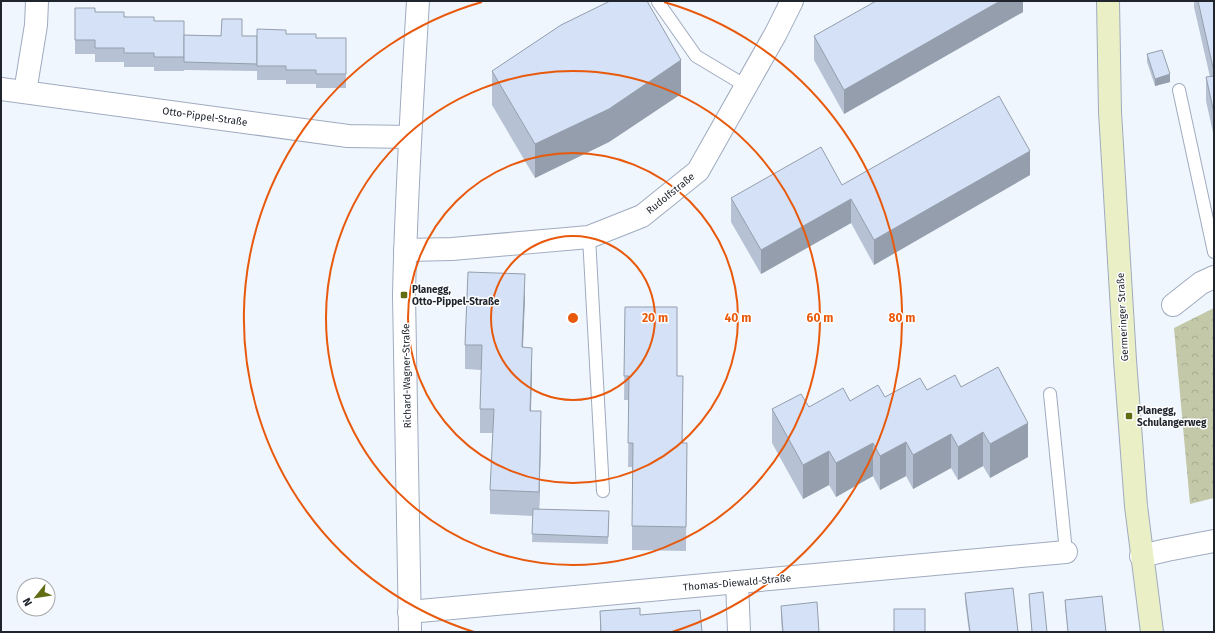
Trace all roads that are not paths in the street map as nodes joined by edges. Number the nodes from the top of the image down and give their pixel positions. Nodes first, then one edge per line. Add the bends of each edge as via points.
1 (37, 1) edge
2 (418, 1) edge
3 (792, 1) edge
4 (1108, 1) edge
5 (658, 2) dead end
6 (746, 86) junction
7 (1, 89) edge
8 (1179, 90) dead end
9 (25, 92) junction
10 (410, 137) junction
11 (589, 237) junction
12 (405, 250) junction
13 (1214, 252) edge
14 (1214, 277) edge
15 (1173, 305) dead end
16 (1050, 394) dead end
17 (603, 491) dead end
18 (1214, 541) edge
19 (1066, 552) joint
20 (1141, 556) junction
21 (737, 582) junction
22 (409, 622) edge
23 (739, 632) edge
24 (1152, 632) edge

1 - 9 street via 36,25
2 - 10 street, Richard-Wagner-Straße
3 - 6 street, Rudolfstraße
4 - 20 main road, Germeringer Straße via 1110,112 1124,352
5 - 6 lane via 696,56
6 - 11 street, Rudolfstraße via 698,171 642,216
7 - 9 street, Otto-Pippel-Straße
8 - 13 lane
9 - 10 street, Otto-Pippel-Straße via 348,136
10 - 12 street, Richard-Wagner-Straße
11 - 12 street, Rudolfstraße via 452,249
11 - 17 lane
12 - 22 street, Richard-Wagner-Straße
14 - 15 street via 1201,282
16 - 19 lane
18 - 20 street
19 - 21 street, Thomas-Diewald-Straße
20 - 24 main road, Germeringer Straße
21 - 22 street, Thomas-Diewald-Straße
21 - 23 street

